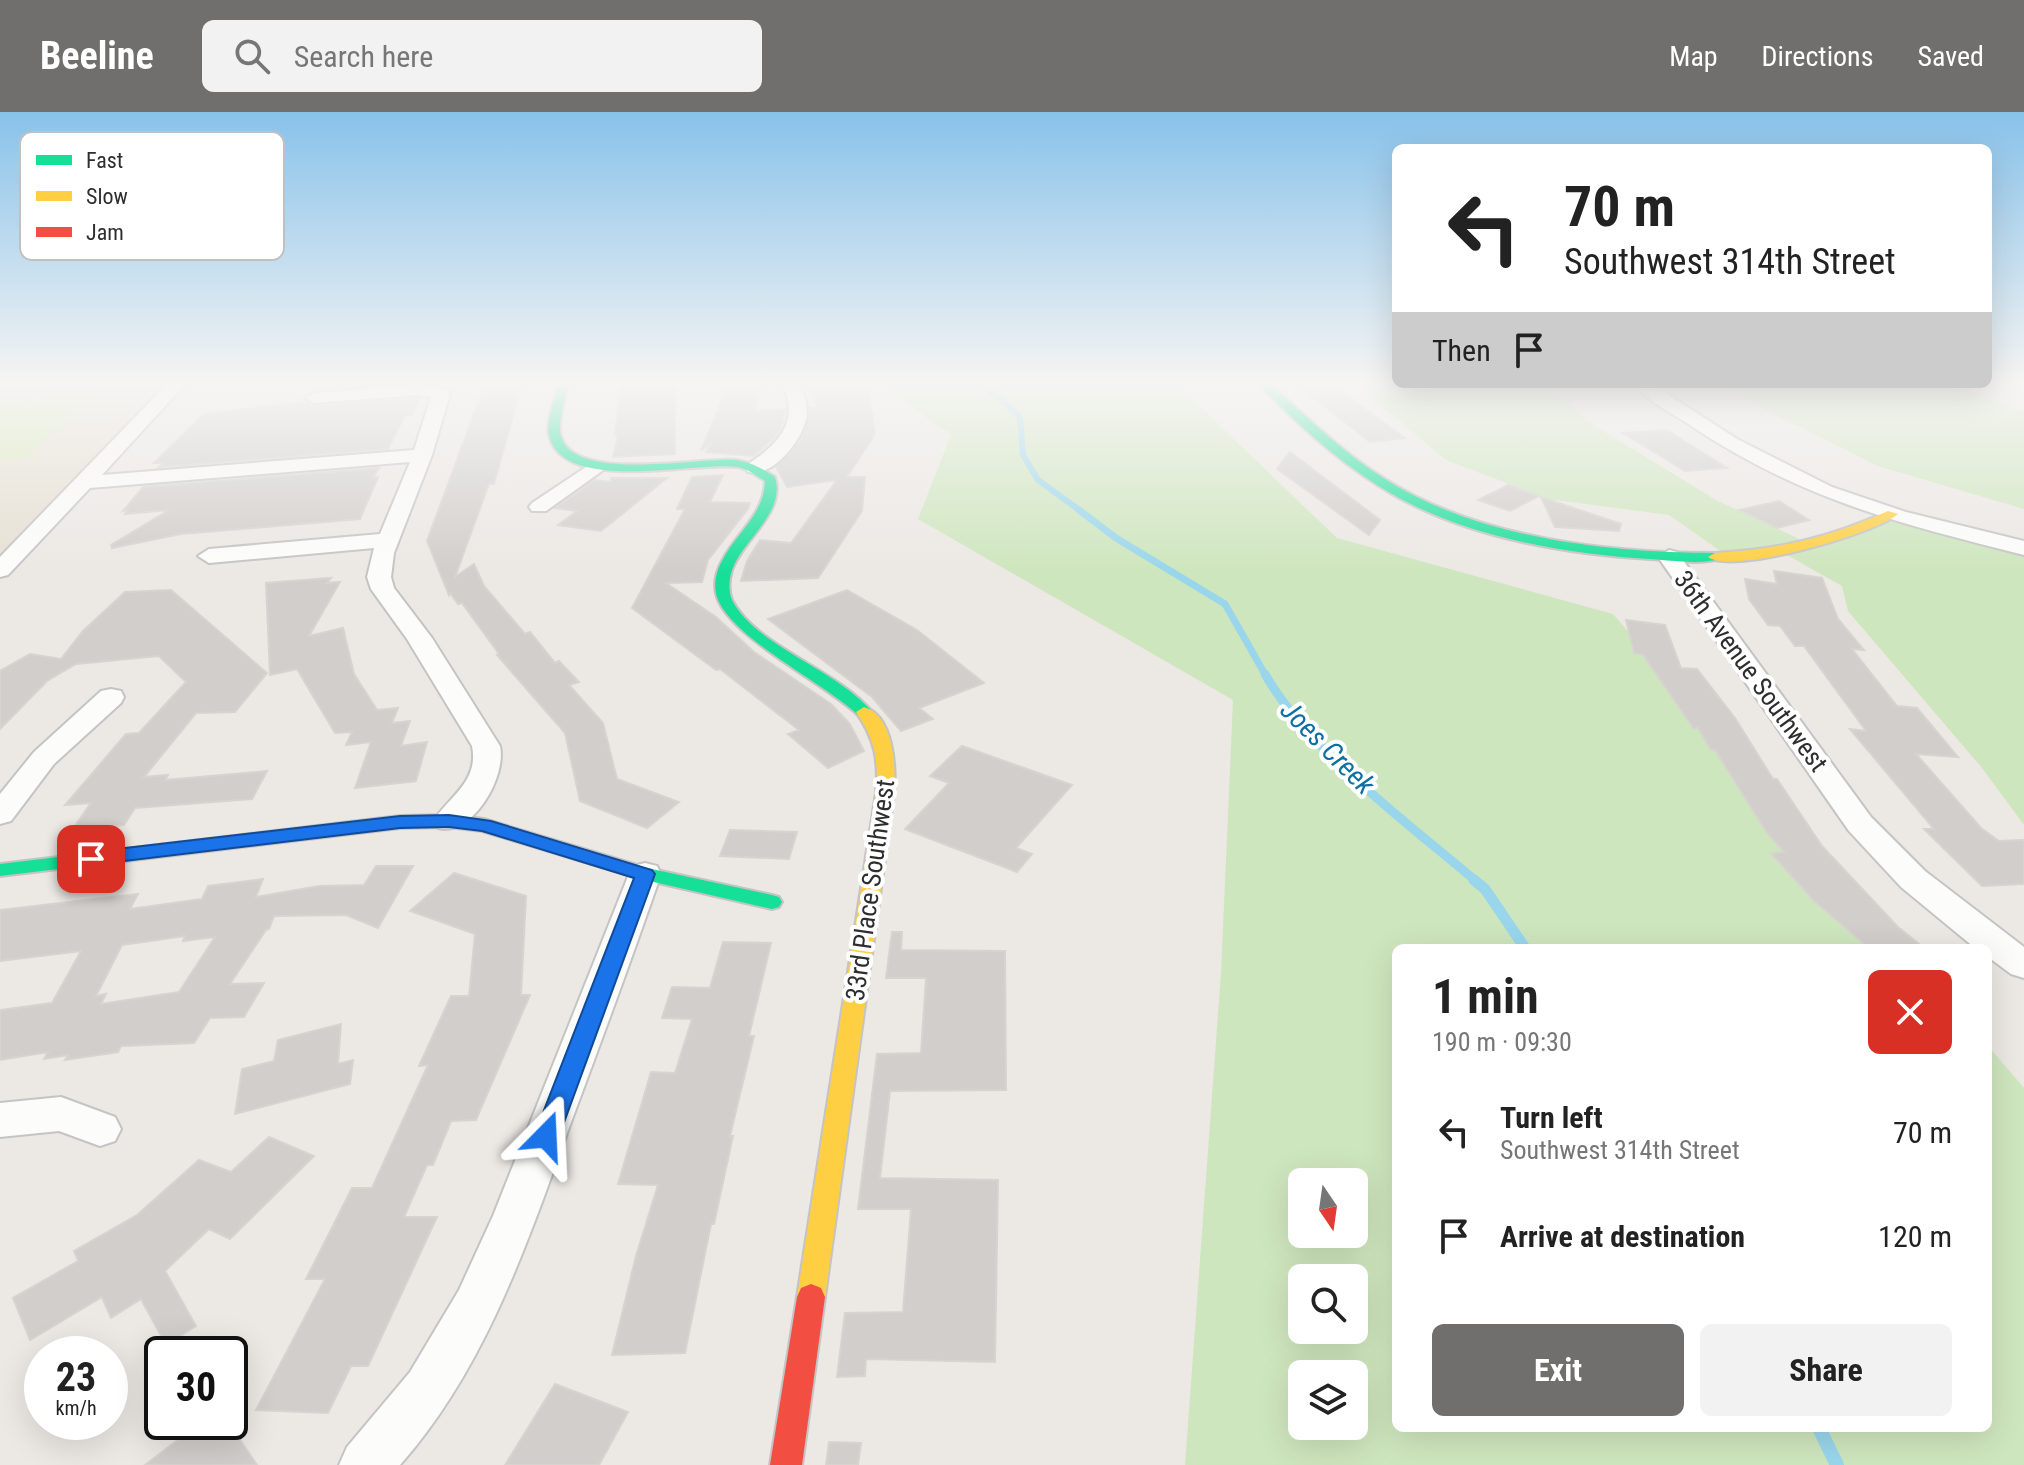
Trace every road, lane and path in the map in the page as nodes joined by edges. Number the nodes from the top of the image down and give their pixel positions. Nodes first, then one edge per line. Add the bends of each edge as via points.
1 (120, 444) edge
2 (425, 444) edge
3 (556, 444) edge
4 (783, 444) edge
5 (1336, 444) edge
6 (1735, 444) edge
7 (422, 455) junction
8 (595, 467) junction
9 (755, 468) junction
10 (84, 482) junction
11 (539, 507) dead end
12 (1892, 514) junction
13 (389, 540) junction
14 (2024, 548) edge
15 (209, 556) dead end
16 (1669, 557) junction
17 (0, 570) edge
18 (111, 697) dead end
19 (0, 814) edge
20 (449, 821) junction
21 (0, 870) edge
22 (645, 874) junction
23 (772, 902) dead end
24 (2024, 965) edge
25 (0, 1120) edge
26 (100, 1129) dead end
27 (365, 1465) edge
28 (786, 1465) edge

1 - 10 street
2 - 7 street
3 - 8 street via 569,459
4 - 9 street
5 - 16 street, 36th Avenue Southwest via 1396,491 1483,524 1571,545
6 - 12 street via 1826,491
7 - 10 street
7 - 13 street
8 - 9 street via 696,462
8 - 11 street
9 - 28 street, 33rd Place Southwest via 771,482 772,496 764,515 723,566 723,599 744,622 866,715 882,738 886,757 885,793
10 - 17 street
12 - 14 street
12 - 16 street via 1814,546 1729,557
13 - 15 street
13 - 20 street via 379,566 383,589 427,651 491,760 487,775
16 - 24 street, 36th Avenue Southwest via 1860,824 1913,879
18 - 19 street via 44,758
20 - 21 street via 387,823
20 - 22 street via 484,825
22 - 23 street
22 - 27 street via 502,1253 433,1383
25 - 26 street via 61,1114

